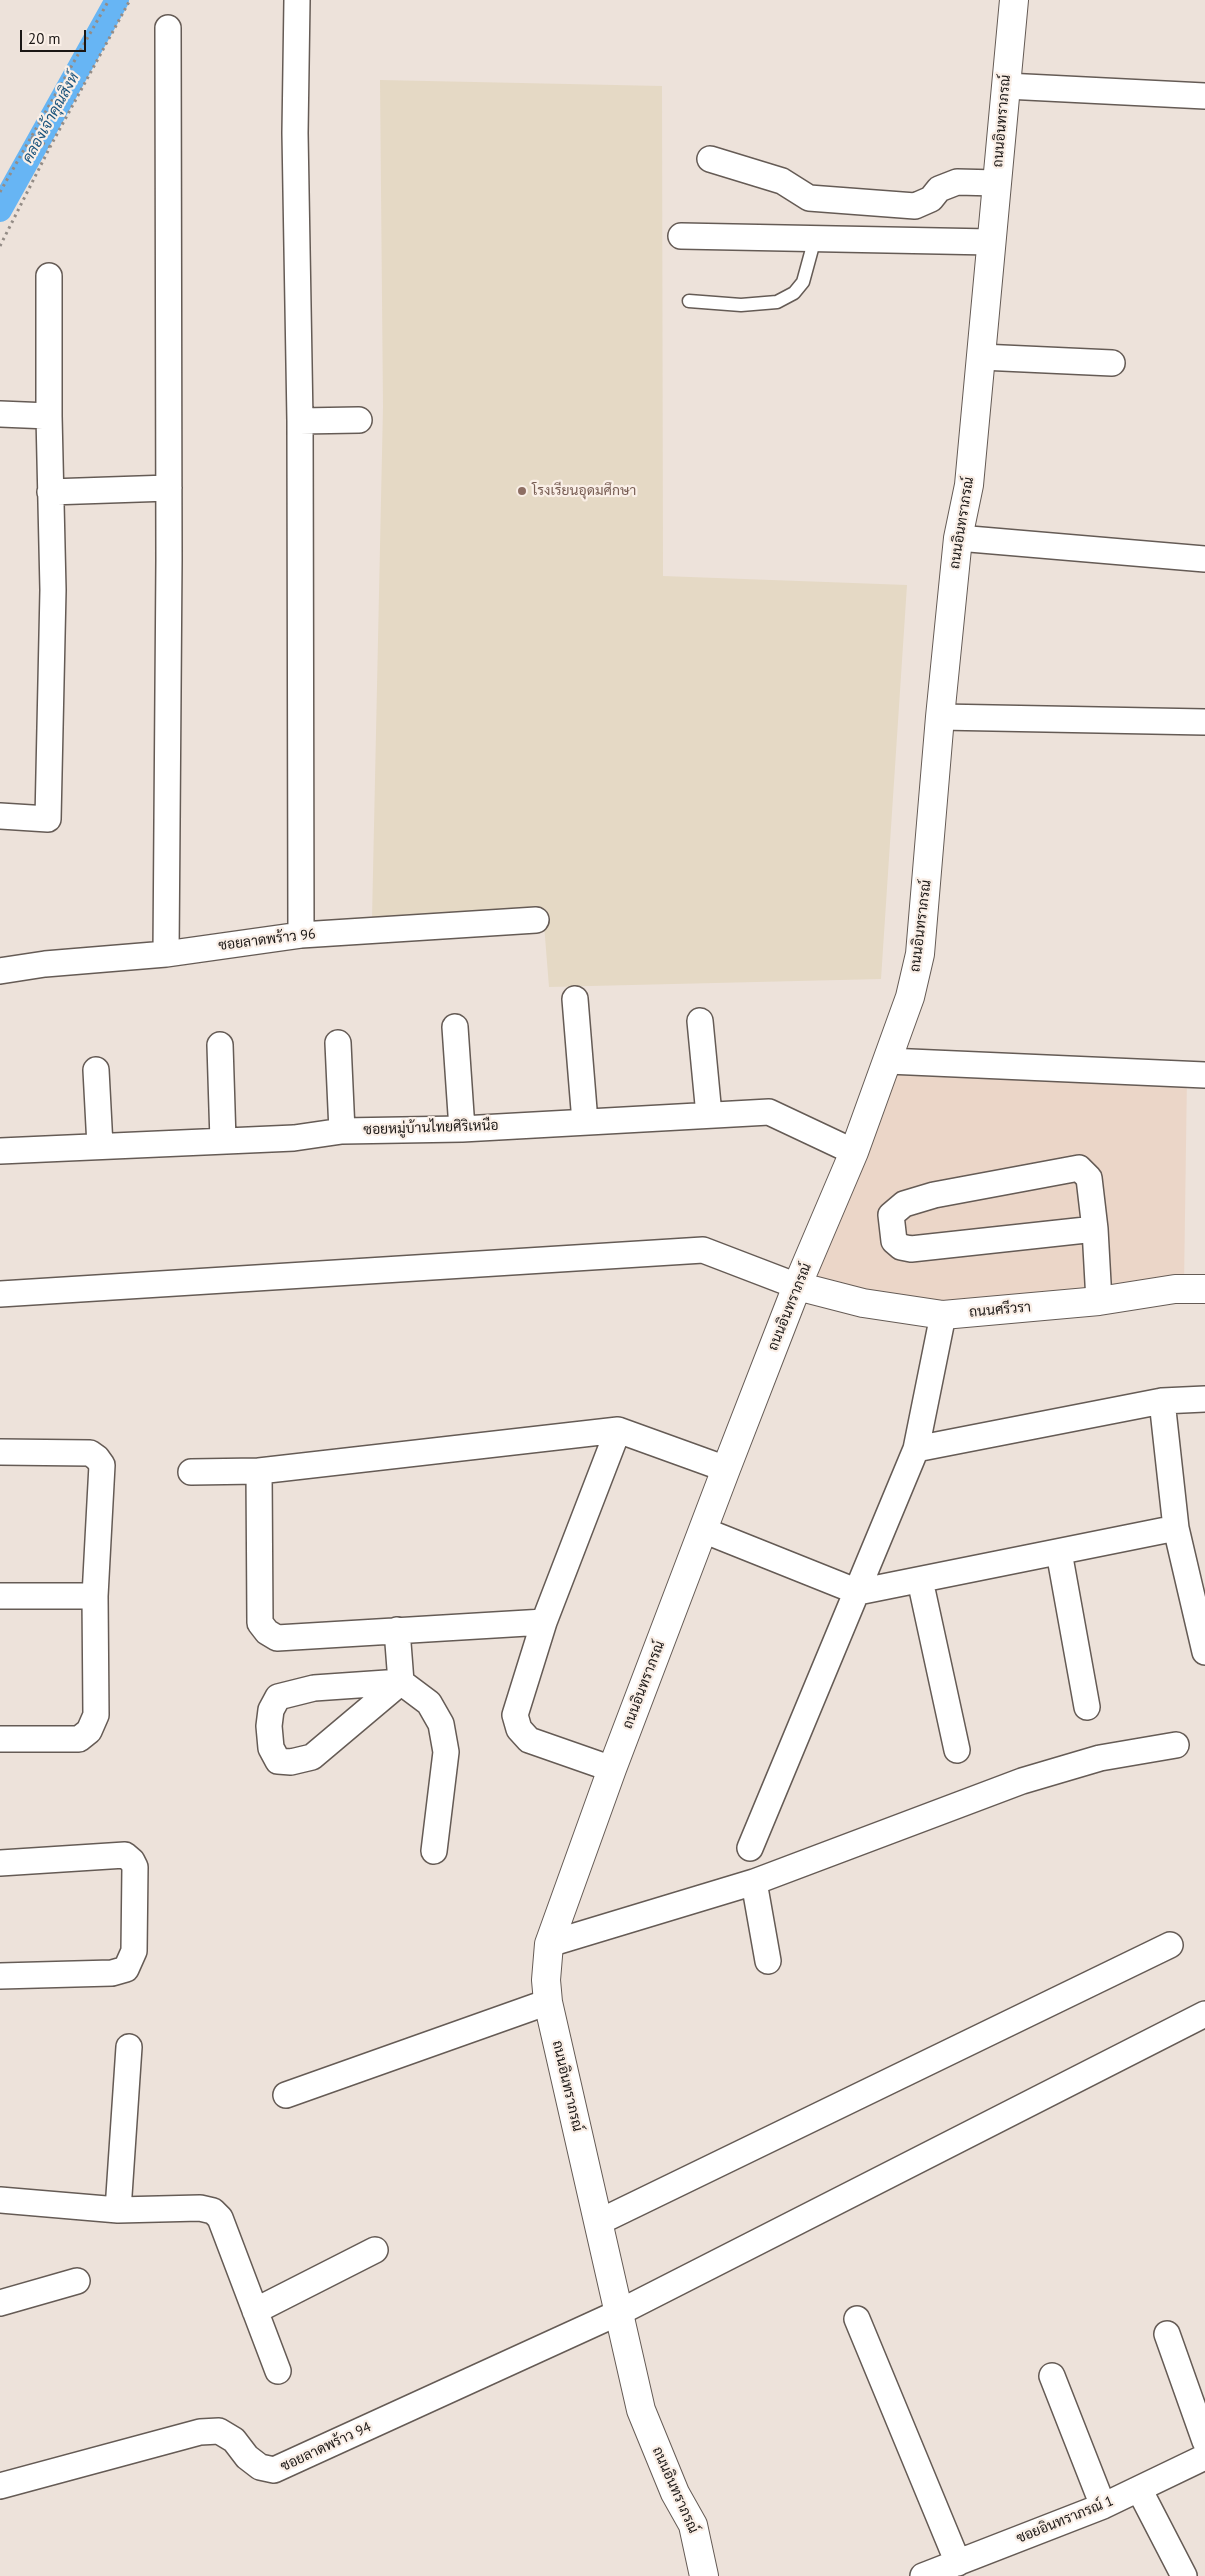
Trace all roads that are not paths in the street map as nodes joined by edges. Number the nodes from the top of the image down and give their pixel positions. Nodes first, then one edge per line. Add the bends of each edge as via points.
1 (296, 0) edge
2 (1014, 0) edge
3 (168, 28) dead end
4 (1006, 86) junction
5 (1205, 96) edge
6 (710, 159) dead end
7 (997, 183) junction
8 (681, 236) dead end
9 (815, 238) junction
10 (991, 242) junction
11 (49, 276) dead end
12 (689, 300) dead end
13 (981, 358) junction
14 (1112, 363) dead end
15 (0, 414) edge
16 (48, 416) junction
17 (359, 420) dead end
18 (300, 421) junction
19 (169, 488) junction
20 (50, 492) junction
21 (958, 538) junction
22 (1205, 559) edge
23 (940, 717) junction
24 (1205, 722) edge
25 (0, 816) edge
26 (536, 920) dead end
27 (300, 935) junction
28 (166, 954) junction
29 (0, 971) edge
30 (575, 999) dead end
31 (700, 1021) dead end
32 (455, 1027) dead end
33 (338, 1043) dead end
34 (220, 1045) dead end
35 (888, 1061) junction
36 (96, 1070) dead end
37 (1205, 1075) edge
38 (709, 1116) junction
39 (585, 1122) junction
40 (462, 1129) junction
41 (342, 1131) junction
42 (223, 1141) junction
43 (100, 1146) junction
44 (0, 1151) edge
45 (854, 1152) junction
46 (1095, 1229) junction
47 (797, 1286) junction
48 (1205, 1289) edge
49 (0, 1294) edge
50 (1099, 1300) junction
51 (943, 1315) junction
52 (1205, 1399) edge
53 (1162, 1401) junction
54 (618, 1430) junction
55 (916, 1449) junction
56 (0, 1452) edge
57 (726, 1469) junction
58 (259, 1471) junction
59 (191, 1472) dead end
60 (1176, 1528) junction
61 (703, 1530) junction
62 (1059, 1552) junction
63 (920, 1580) junction
64 (858, 1592) junction
65 (0, 1596) edge
66 (95, 1596) junction
67 (544, 1622) junction
68 (398, 1630) junction
69 (1205, 1652) edge
70 (401, 1682) junction
71 (1086, 1707) dead end
72 (0, 1739) edge
73 (1176, 1745) dead end
74 (957, 1750) dead end
75 (612, 1769) junction
76 (750, 1848) dead end
77 (434, 1851) dead end
78 (0, 1863) edge
79 (754, 1882) junction
80 (549, 1944) junction
81 (1170, 1945) dead end
82 (768, 1961) dead end
83 (0, 1976) edge
84 (548, 2002) junction
85 (1205, 2014) edge
86 (129, 2047) dead end
87 (286, 2095) dead end
88 (0, 2200) edge
89 (118, 2210) junction
90 (598, 2222) junction
91 (375, 2250) dead end
92 (77, 2281) dead end
93 (0, 2303) edge
94 (255, 2312) junction
95 (620, 2312) junction
96 (857, 2319) dead end
97 (1167, 2334) dead end
98 (278, 2370) dead end
99 (1052, 2376) dead end
100 (1205, 2440) edge
101 (1205, 2457) edge
102 (0, 2486) edge
103 (1138, 2489) junction
104 (1103, 2506) junction
105 (958, 2563) junction
106 (704, 2576) edge
107 (923, 2576) edge
108 (1184, 2576) edge

1 - 18 street
2 - 4 street, ถนนอินทราภรณ์
3 - 19 street
4 - 5 street
4 - 7 street, ถนนอินทราภรณ์
6 - 7 street via 782,181 809,198 915,206 931,199 939,189 956,182
7 - 10 street, ถนนอินทราภรณ์
8 - 9 street
9 - 10 street
9 - 12 lane via 803,282 794,293 777,302 741,306
10 - 13 street, ถนนอินทราภรณ์
11 - 16 street
13 - 14 street
13 - 21 street, ถนนอินทราภรณ์ via 969,485
15 - 16 street
16 - 20 street
17 - 18 street
18 - 27 street
19 - 20 street
19 - 28 street
20 - 25 street via 53,590 48,819
21 - 22 street
21 - 23 street, ถนนอินทราภรณ์
23 - 24 street
23 - 35 street, ถนนอินทราภรณ์ via 920,954 910,997
26 - 27 street, ซอยลาดพร้าว 96
27 - 28 street, ซอยลาดพร้าว 96
28 - 29 street, ซอยลาดพร้าว 96
30 - 39 street
31 - 38 street
32 - 40 street
33 - 41 street
34 - 42 street
35 - 37 street
35 - 45 street, ถนนอินทราภรณ์
36 - 43 street
38 - 39 street, ซอยหมู่บ้านไทยศิริเหนือ
38 - 45 street, ซอยหมู่บ้านไทยศิริเหนือ via 769,1112
39 - 40 street, ซอยหมู่บ้านไทยศิริเหนือ
40 - 41 street, ซอยหมู่บ้านไทยศิริเหนือ
41 - 42 street, ซอยหมู่บ้านไทยศิริเหนือ via 294,1138
42 - 43 street, ซอยหมู่บ้านไทยศิริเหนือ
43 - 44 street, ซอยหมู่บ้านไทยศิริเหนือ
45 - 47 street, ถนนอินทราภรณ์
46 - 46 street via 1090,1178 1079,1168 934,1195 904,1204 891,1215 894,1241 911,1249
46 - 50 street
47 - 49 street via 703,1250
47 - 51 street, ถนนศรีวรา via 863,1303
47 - 57 street, ถนนอินทราภรณ์
48 - 50 street, ถนนศรีวรา via 1175,1289
50 - 51 street, ถนนศรีวรา
51 - 55 street
52 - 53 street
53 - 55 street
53 - 60 street
54 - 57 street
54 - 58 street
54 - 67 street
55 - 64 street
56 - 66 street via 90,1453 102,1465
57 - 61 street, ถนนอินทราภรณ์
58 - 59 street
58 - 68 street via 260,1622 267,1632 277,1638
60 - 62 street
60 - 69 street
61 - 64 street
61 - 75 street, ถนนอินทราภรณ์
62 - 63 street
62 - 71 street
63 - 64 street
63 - 74 street
64 - 76 street
65 - 66 street
66 - 72 street via 96,1715 89,1731 79,1739
67 - 68 street
67 - 75 street via 514,1715 518,1729 529,1740
68 - 70 street
70 - 70 street via 312,1757 291,1762 278,1761 271,1748 269,1726 271,1710 278,1697 314,1688
70 - 77 street via 429,1703 441,1724 445,1743
73 - 79 street via 1100,1758 1022,1781
75 - 80 street, ถนนอินทราภรณ์
78 - 83 street via 125,1856 135,1867 134,1951 126,1969 112,1974
79 - 80 street
79 - 82 street
80 - 84 street, ถนนอินทราภรณ์
81 - 90 street
84 - 87 street
84 - 90 street, ถนนอินทราภรณ์
85 - 95 street, ซอยลาดพร้าว 94
86 - 89 street
88 - 89 street
89 - 94 street via 200,2208 213,2211 220,2218
90 - 95 street, ถนนอินทราภรณ์
91 - 94 street
92 - 93 street
94 - 98 street
95 - 102 street, ซอยลาดพร้าว 94 via 274,2470 260,2467 246,2457 234,2440 219,2432 200,2432
95 - 106 street, ถนนอินทราภรณ์ via 641,2410 675,2493 693,2524
96 - 105 street
97 - 100 street
99 - 104 street
101 - 103 street, ซอยอินทราภรณ์ 1
103 - 104 street, ซอยอินทราภรณ์ 1
103 - 108 street
104 - 105 street, ซอยอินทราภรณ์ 1
105 - 107 street, ซอยอินทราภรณ์ 1

